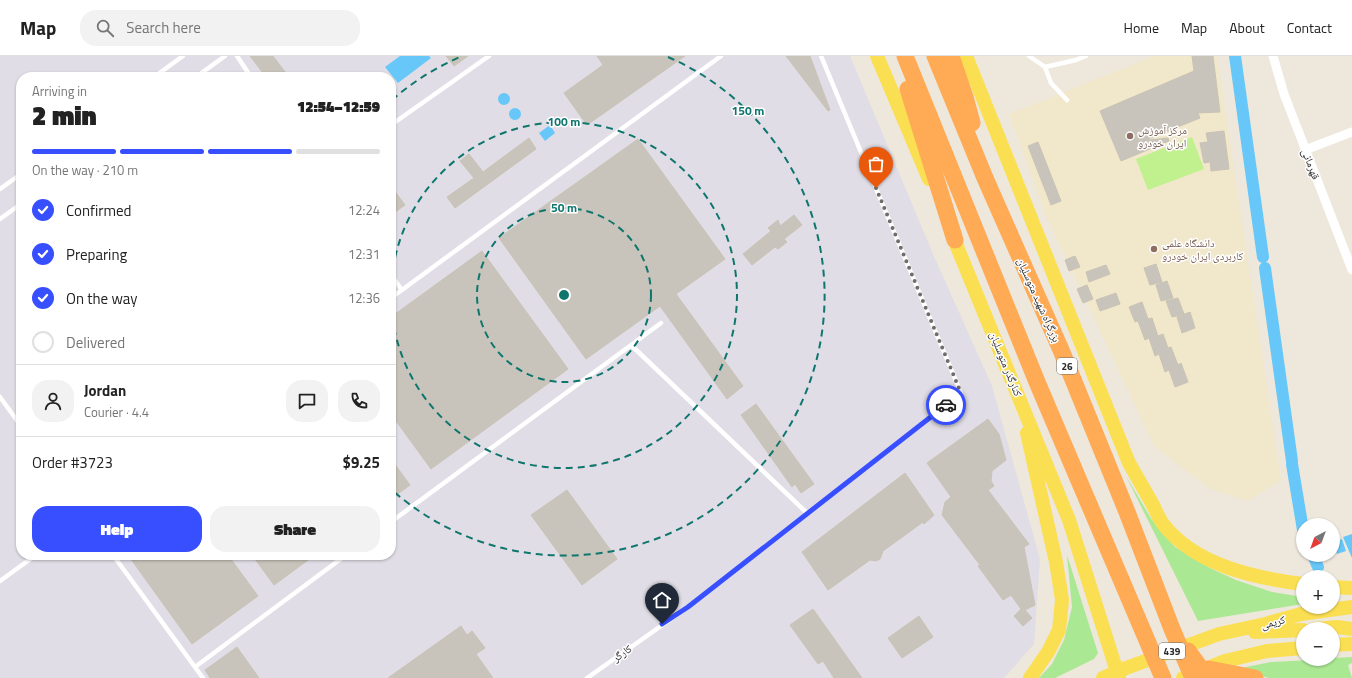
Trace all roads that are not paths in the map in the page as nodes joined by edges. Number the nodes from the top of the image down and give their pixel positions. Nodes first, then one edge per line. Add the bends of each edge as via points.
1 (183, 56) edge
2 (225, 56) edge
3 (237, 56) edge
4 (489, 56) edge
5 (721, 56) edge
6 (821, 56) edge
7 (877, 56) edge
8 (898, 56) edge
9 (905, 56) edge
10 (935, 56) edge
11 (951, 56) edge
12 (966, 56) edge
13 (1029, 56) edge
14 (1086, 56) edge
15 (1273, 56) edge
16 (1045, 67) junction
17 (161, 72) edge
18 (203, 72) edge
19 (248, 72) edge
20 (1067, 100) dead end
21 (396, 121) edge
22 (1352, 132) edge
23 (1305, 150) junction
24 (16, 178) edge
25 (985, 178) junction
26 (0, 189) edge
27 (16, 208) edge
28 (0, 219) edge
29 (955, 240) junction
30 (1352, 270) edge
31 (396, 282) edge
32 (402, 290) junction
33 (396, 294) edge
34 (661, 323) dead end
35 (631, 345) junction
36 (1018, 393) junction
37 (0, 397) edge
38 (16, 419) edge
39 (808, 513) junction
40 (396, 518) edge
41 (29, 560) edge
42 (117, 560) edge
43 (339, 560) edge
44 (0, 581) edge
45 (1296, 583) edge
46 (1340, 587) edge
47 (1352, 588) edge
48 (1352, 607) edge
49 (1340, 627) edge
50 (1172, 629) junction
51 (1352, 629) edge
52 (1296, 630) edge
53 (1219, 634) junction
54 (1352, 644) edge
55 (1340, 645) edge
56 (1296, 649) edge
57 (195, 667) junction
58 (1120, 672) edge
59 (1209, 673) edge
60 (203, 678) edge
61 (587, 678) edge
62 (1030, 678) edge
63 (1103, 678) edge
64 (1163, 678) edge
65 (1183, 678) edge
66 (1193, 678) edge
67 (1255, 678) edge

1 - 17 lane
2 - 18 lane
3 - 19 lane
4 - 21 lane
5 - 32 lane
6 - 39 lane, کارگر via 961,393
7 - 29 main road, کنارگذر متوسلیان
8 - 29 highway
9 - 64 highway via 1037,382
10 - 25 highway, بزرگراه شهید متوسلیان / 26
11 - 25 highway via 965,97
12 - 45 main road via 1129,462 1163,524 1184,546 1239,572 1268,580
13 - 16 lane
14 - 16 lane
15 - 23 street, قهرمانی
16 - 20 lane via 1051,83
22 - 23 street
23 - 30 street, قهرمانی
24 - 26 lane
25 - 50 highway, بزرگراه شهید متوسلیان / 26 via 1061,350
27 - 28 lane
29 - 36 main road, کنارگذر متوسلیان
31 - 32 lane
32 - 33 lane
34 - 35 lane
35 - 39 lane
35 - 40 lane
36 - 58 main road, کنارگذر متوسلیان via 1069,520
36 - 62 main road via 1056,562 1062,600 1059,630
37 - 38 lane
39 - 61 lane, کارگر via 688,607
41 - 44 lane
42 - 57 lane
43 - 57 lane
46 - 47 main road
48 - 53 main road, کریمی / 439 via 1302,614
49 - 51 main road
50 - 59 highway
50 - 66 highway, بزرگراه شهید متوسلیان / 26
52 - 53 main road
53 - 58 main road, 439
54 - 55 main road
56 - 59 main road via 1267,651 1225,661
57 - 60 lane
58 - 63 main road, 439
59 - 65 main road
59 - 67 highway

